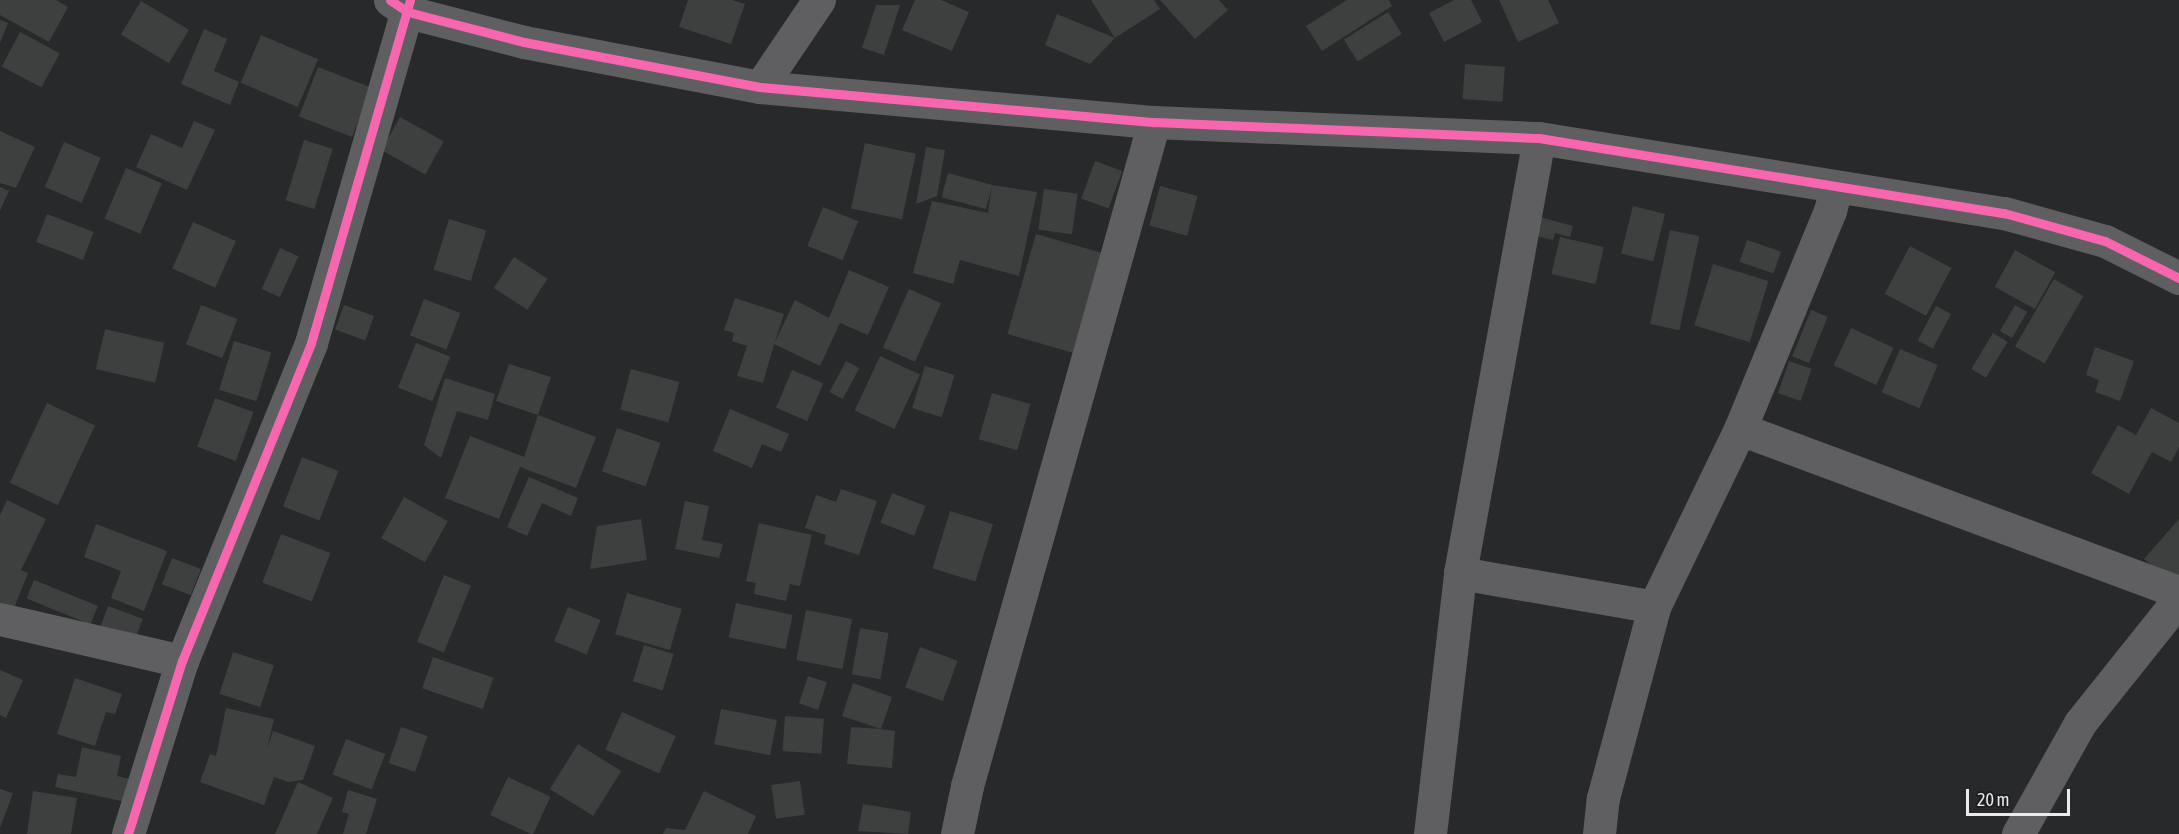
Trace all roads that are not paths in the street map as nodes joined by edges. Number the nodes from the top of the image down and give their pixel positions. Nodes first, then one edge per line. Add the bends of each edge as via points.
1 (819, 0) edge
2 (402, 4) edge
3 (760, 87) junction
4 (1155, 122) junction
5 (1539, 138) junction
6 (1836, 187) junction
7 (2179, 278) edge
8 (1740, 429) junction
9 (1460, 573) junction
10 (2179, 592) edge
11 (2179, 599) edge
12 (1654, 607) junction
13 (0, 619) edge
14 (182, 661) junction
15 (128, 834) edge
16 (957, 834) edge
17 (1430, 834) edge
18 (1599, 834) edge
19 (2018, 834) edge

1 - 3 street
2 - 3 street via 524,42
2 - 14 street via 311,343
3 - 4 street
4 - 5 street
4 - 16 street via 967,786
5 - 6 street
5 - 9 street
6 - 7 street via 2004,213 2105,242
6 - 8 street via 1830,211
8 - 10 street
8 - 12 street
9 - 12 street
9 - 17 street
11 - 19 street via 2080,723
12 - 18 street via 1603,798
13 - 14 street
14 - 15 street

